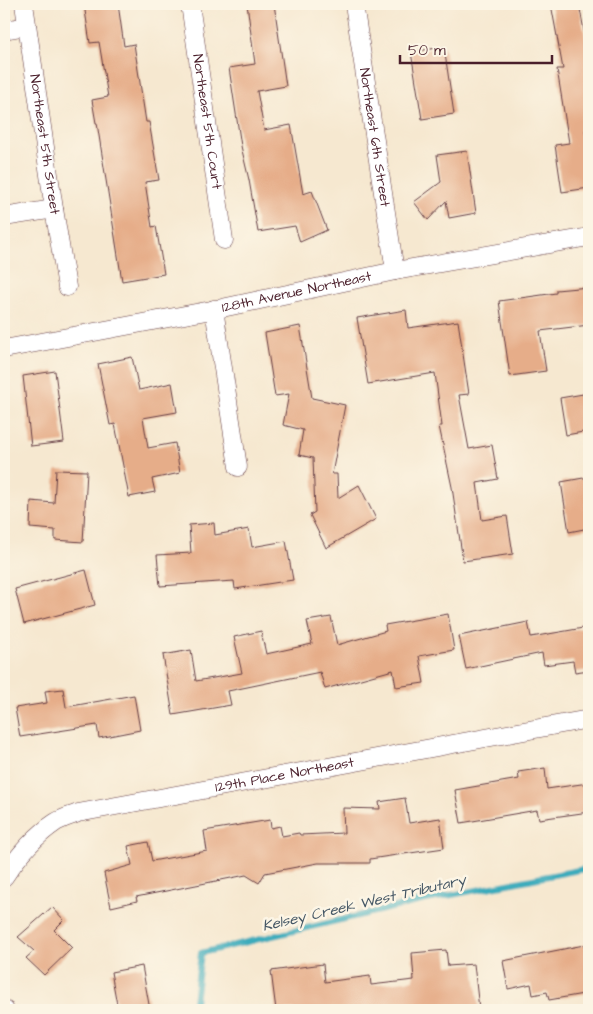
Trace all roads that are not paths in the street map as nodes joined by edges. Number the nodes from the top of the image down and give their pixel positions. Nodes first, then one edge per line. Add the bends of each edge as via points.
1 (24, 4) edge
2 (190, 4) edge
3 (354, 4) edge
4 (27, 26) junction
5 (4, 30) edge
6 (54, 210) junction
7 (4, 217) edge
8 (589, 237) edge
9 (224, 240) dead end
10 (395, 271) junction
11 (66, 287) dead end
12 (214, 310) junction
13 (4, 349) edge
14 (238, 467) dead end
15 (589, 719) edge
16 (4, 877) edge

1 - 4 street, Northeast 5th Street
2 - 9 street, Northeast 5th Court
3 - 10 street, Northeast 6th Street
4 - 5 street
4 - 6 street, Northeast 5th Street
6 - 7 street
6 - 11 street, Northeast 5th Street
8 - 10 street, 128th Avenue Northeast
10 - 12 street, 128th Avenue Northeast
12 - 13 street, 128th Avenue Northeast
12 - 14 street
15 - 16 street, 129th Place Northeast via 78,813 57,822 36,838 16,858

